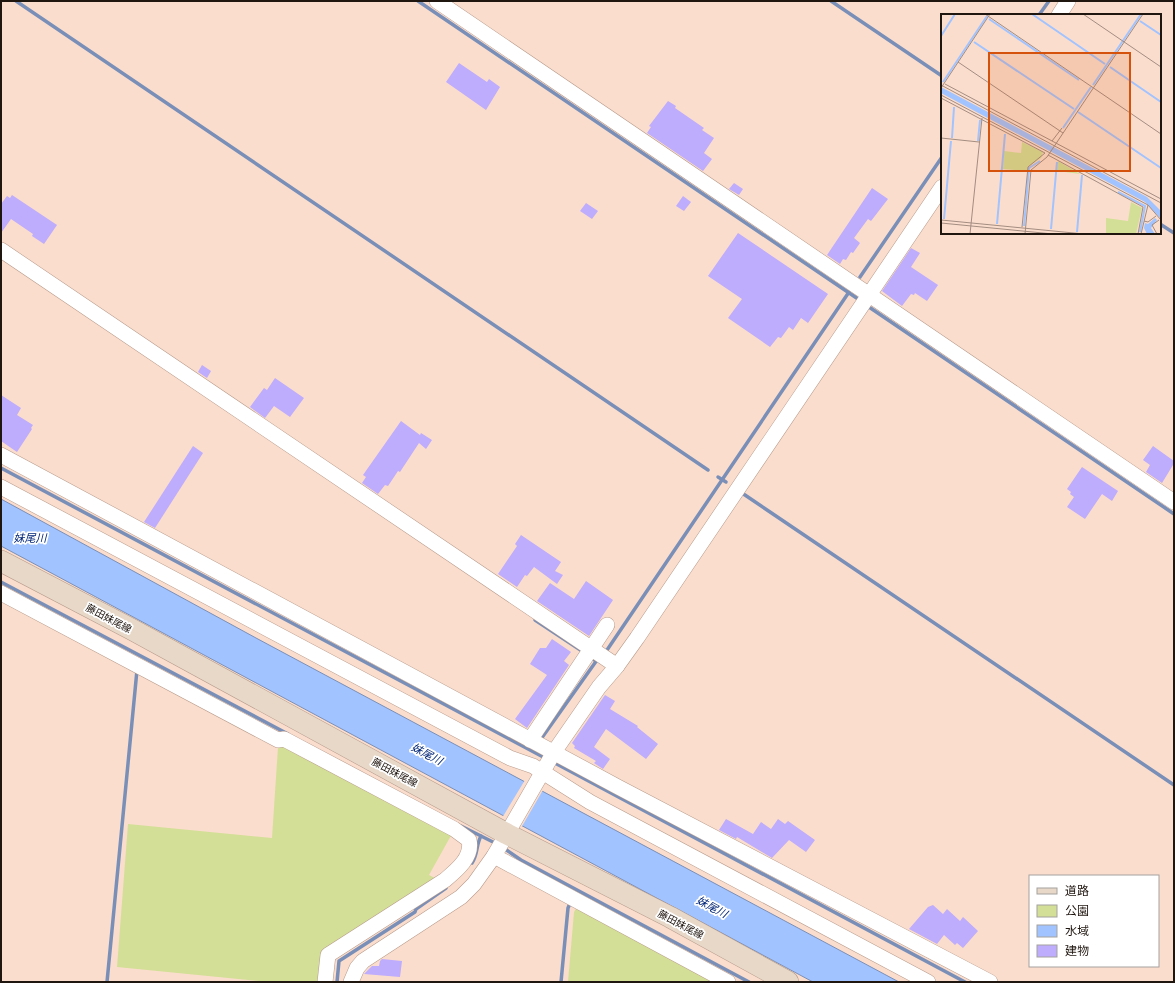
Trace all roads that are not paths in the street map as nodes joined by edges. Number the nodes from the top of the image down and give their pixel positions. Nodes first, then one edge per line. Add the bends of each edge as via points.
1 (437, 1) edge
2 (1068, 1) edge
3 (1059, 14) edge
4 (941, 188) edge
5 (1, 250) edge
6 (866, 300) junction
7 (1, 455) edge
8 (1, 487) edge
9 (1174, 502) edge
10 (1, 561) edge
11 (1, 593) edge
12 (607, 626) dead end
13 (599, 657) junction
14 (530, 740) junction
15 (547, 764) junction
16 (503, 842) junction
17 (433, 900) junction
18 (326, 982) edge
19 (351, 982) edge
20 (728, 982) edge
21 (788, 982) edge
22 (928, 982) edge
23 (990, 982) edge

1 - 6 street
2 - 3 street
4 - 6 street
5 - 13 street
6 - 9 street via 940,344
6 - 13 street
7 - 14 street
8 - 15 street via 510,758 533,766
10 - 16 main road, 藤田妹尾線 via 131,629
11 - 17 street via 278,740 284,739 454,829 469,840 470,847 460,868
12 - 13 street
13 - 14 street
13 - 15 street via 599,687
14 - 15 street
15 - 16 street
15 - 22 street via 590,802
15 - 23 street
16 - 17 street via 468,890
16 - 20 street via 572,899
16 - 21 main road, 藤田妹尾線 via 670,918
17 - 18 street via 328,955
17 - 19 street via 363,961

